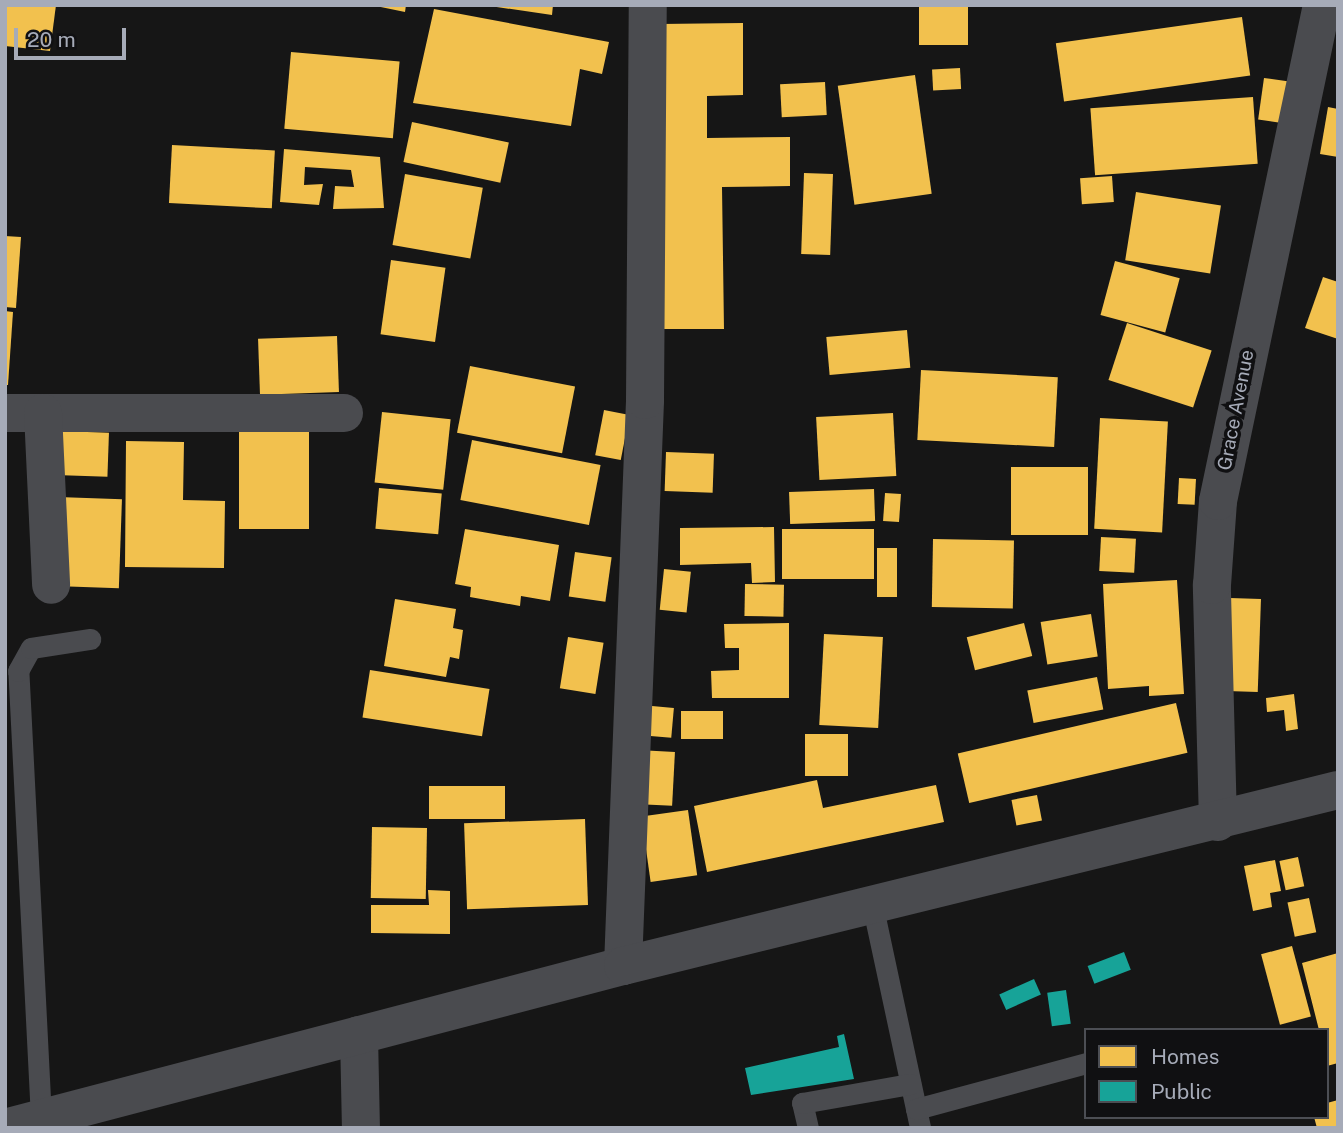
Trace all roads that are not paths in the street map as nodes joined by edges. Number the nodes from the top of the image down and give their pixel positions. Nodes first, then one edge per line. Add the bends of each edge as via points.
1 (648, 5) edge
2 (1322, 5) edge
3 (5, 413) edge
4 (43, 413) junction
5 (344, 413) dead end
6 (51, 585) dead end
7 (90, 639) dead end
8 (1338, 790) edge
9 (1218, 822) junction
10 (873, 908) junction
11 (623, 966) junction
12 (359, 1035) junction
13 (1084, 1064) edge
14 (910, 1084) junction
15 (918, 1118) edge
16 (23, 1123) edge
17 (361, 1128) edge
18 (808, 1128) edge

1 - 11 street via 645,400
2 - 9 street, Grace Avenue via 1218,501 1212,585
3 - 4 street
4 - 5 street
4 - 6 street
7 - 16 lane via 31,648 18,671
8 - 9 street
9 - 10 street
10 - 11 street
10 - 14 lane
11 - 12 street
12 - 16 street
12 - 17 street
13 - 15 lane
14 - 15 lane
14 - 18 lane via 802,1103

